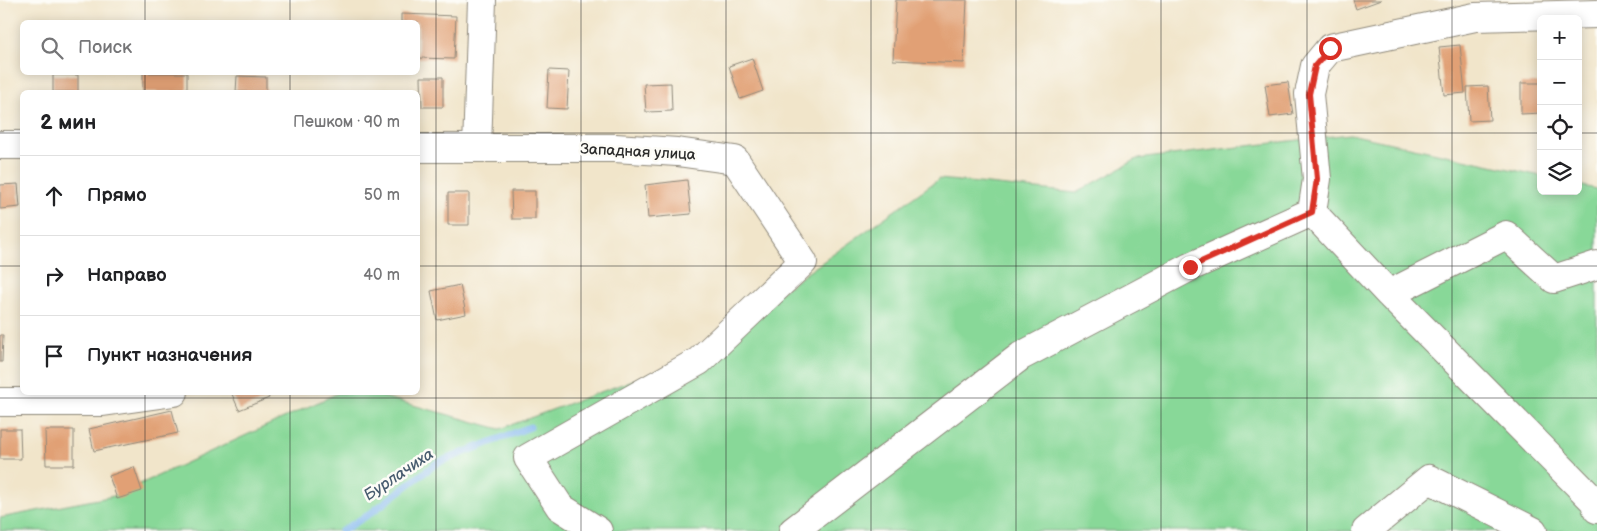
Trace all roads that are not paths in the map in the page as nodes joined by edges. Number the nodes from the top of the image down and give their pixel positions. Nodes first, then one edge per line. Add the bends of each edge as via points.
1 (482, 0) edge
2 (1597, 14) edge
3 (20, 145) edge
4 (0, 146) edge
5 (420, 148) edge
6 (478, 148) junction
7 (1312, 212) junction
8 (1597, 265) edge
9 (1389, 294) junction
10 (153, 395) edge
11 (0, 402) edge
12 (1597, 509) edge
13 (598, 531) edge
14 (793, 531) edge
15 (1366, 531) edge
16 (1533, 531) edge

1 - 6 street
2 - 7 street via 1475,17 1330,48 1315,66 1309,94 1317,179
3 - 4 street
5 - 6 street, Западная улица
6 - 13 street, Западная улица via 615,148 735,160 803,262 699,361 528,458 560,507
7 - 9 street
7 - 14 street via 1190,267 1021,356
8 - 9 street via 1554,279 1506,234
9 - 12 street via 1594,500
10 - 11 street via 104,402
15 - 16 street via 1429,479

